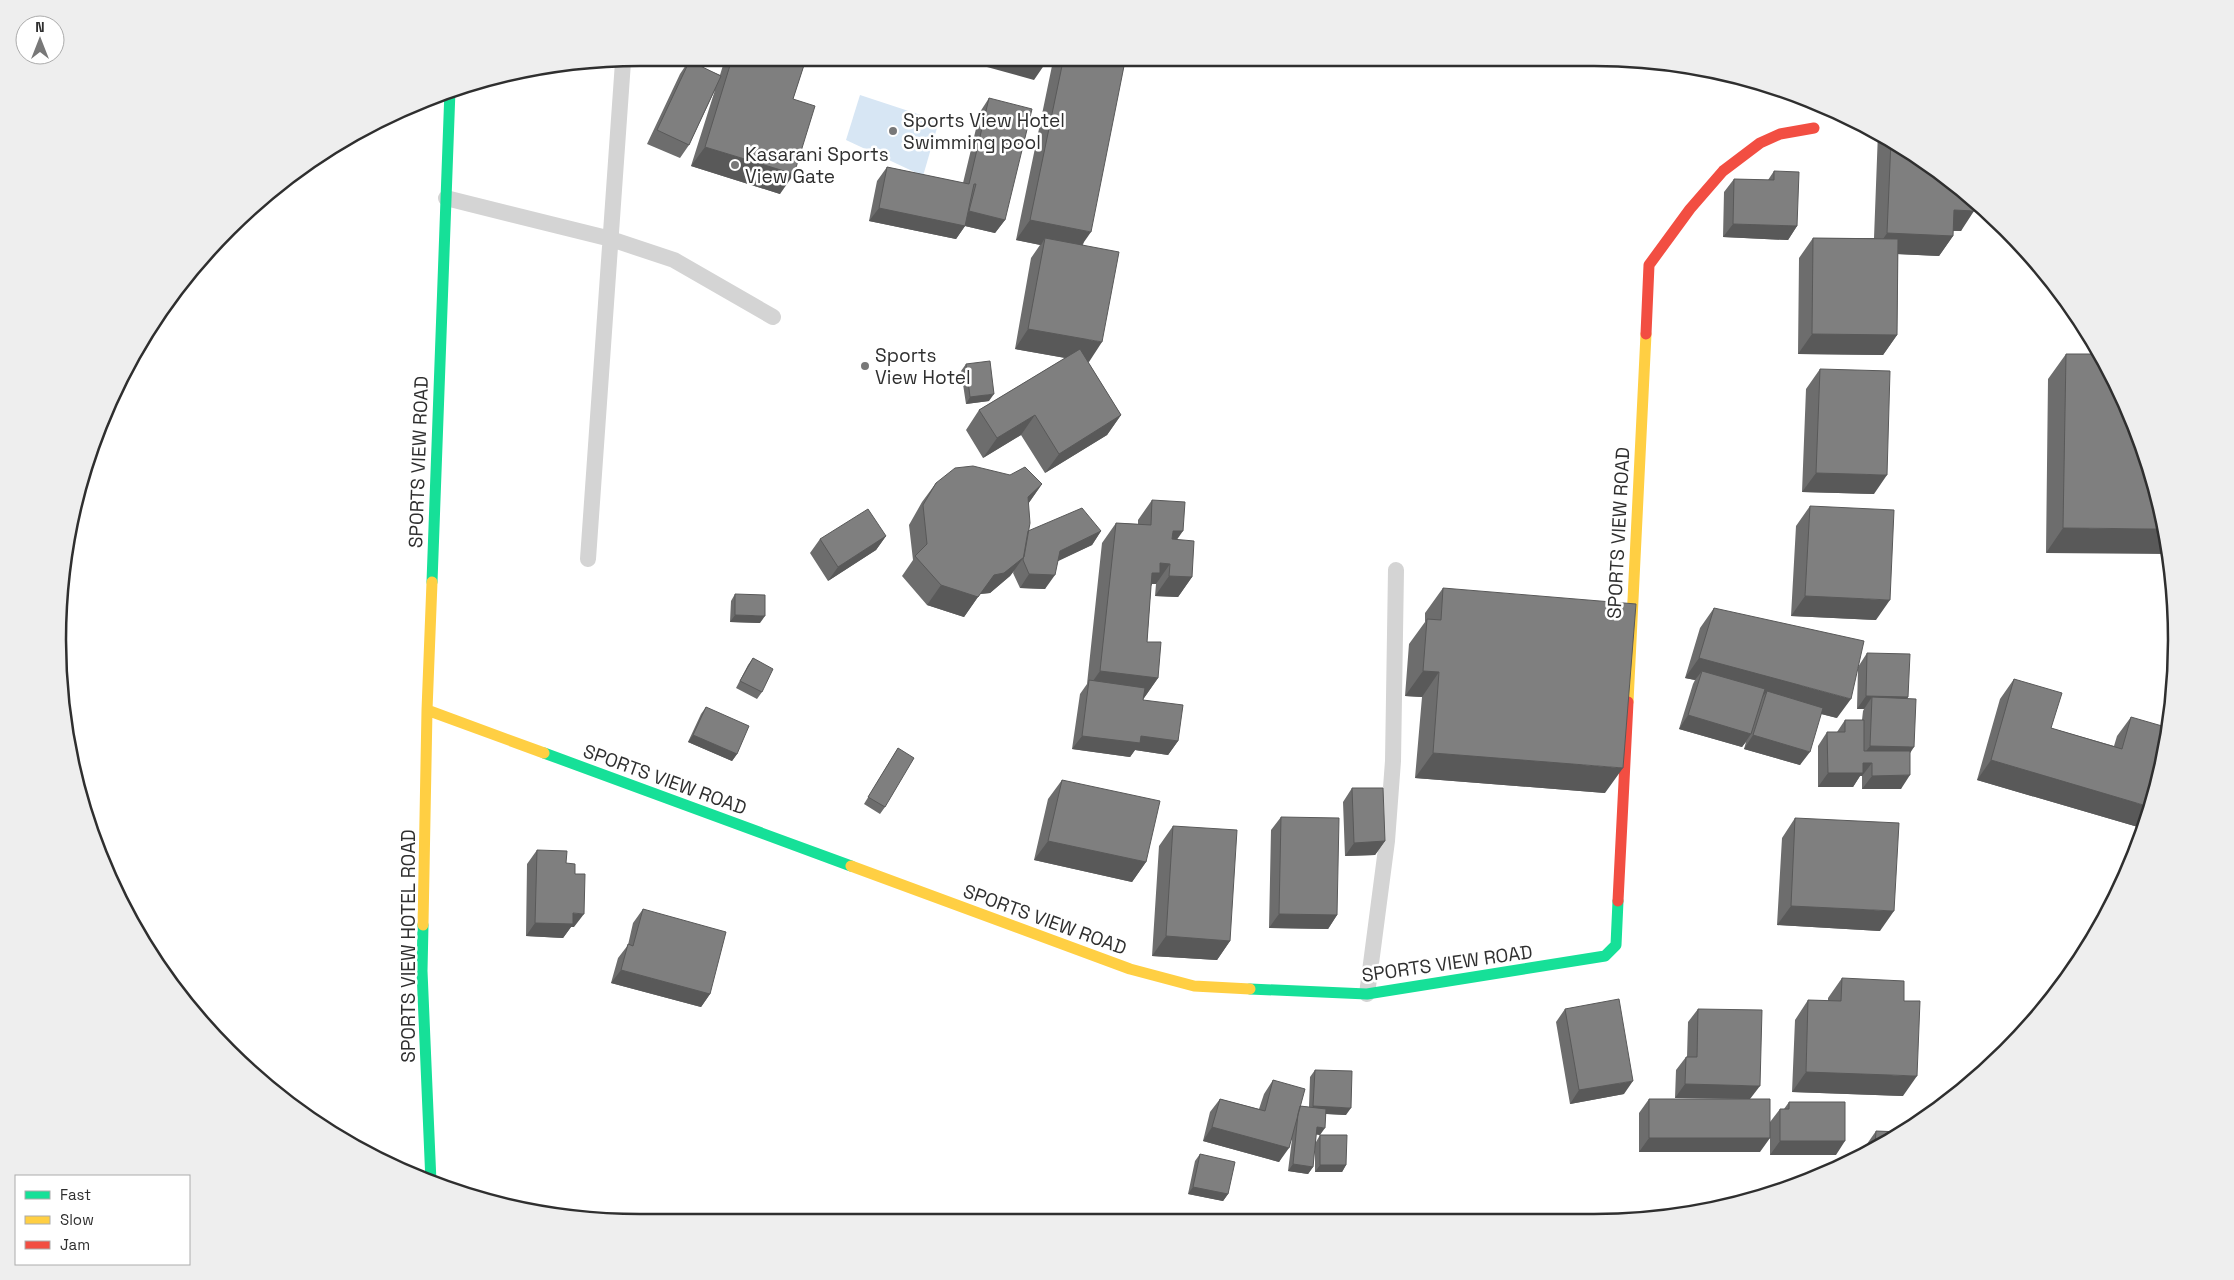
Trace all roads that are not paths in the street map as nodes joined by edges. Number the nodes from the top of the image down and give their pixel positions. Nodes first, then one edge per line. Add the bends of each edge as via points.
1 (623, 66) edge
2 (450, 99) edge
3 (1814, 128) dead end
4 (446, 198) junction
5 (611, 239) junction
6 (774, 317) dead end
7 (588, 558) dead end
8 (1396, 570) dead end
9 (427, 710) junction
10 (1367, 994) junction
11 (431, 1174) edge

1 - 5 lane
2 - 4 street, SPORTS VIEW ROAD
3 - 10 street, SPORTS VIEW ROAD via 1780,134 1746,152 1700,195 1649,265 1616,945 1605,956
4 - 5 lane
4 - 9 street, SPORTS VIEW ROAD
5 - 6 lane via 674,260
5 - 7 lane
8 - 10 lane via 1393,761 1387,841
9 - 10 street, SPORTS VIEW ROAD via 1138,971 1194,986
9 - 11 street, SPORTS VIEW HOTEL ROAD via 422,971

